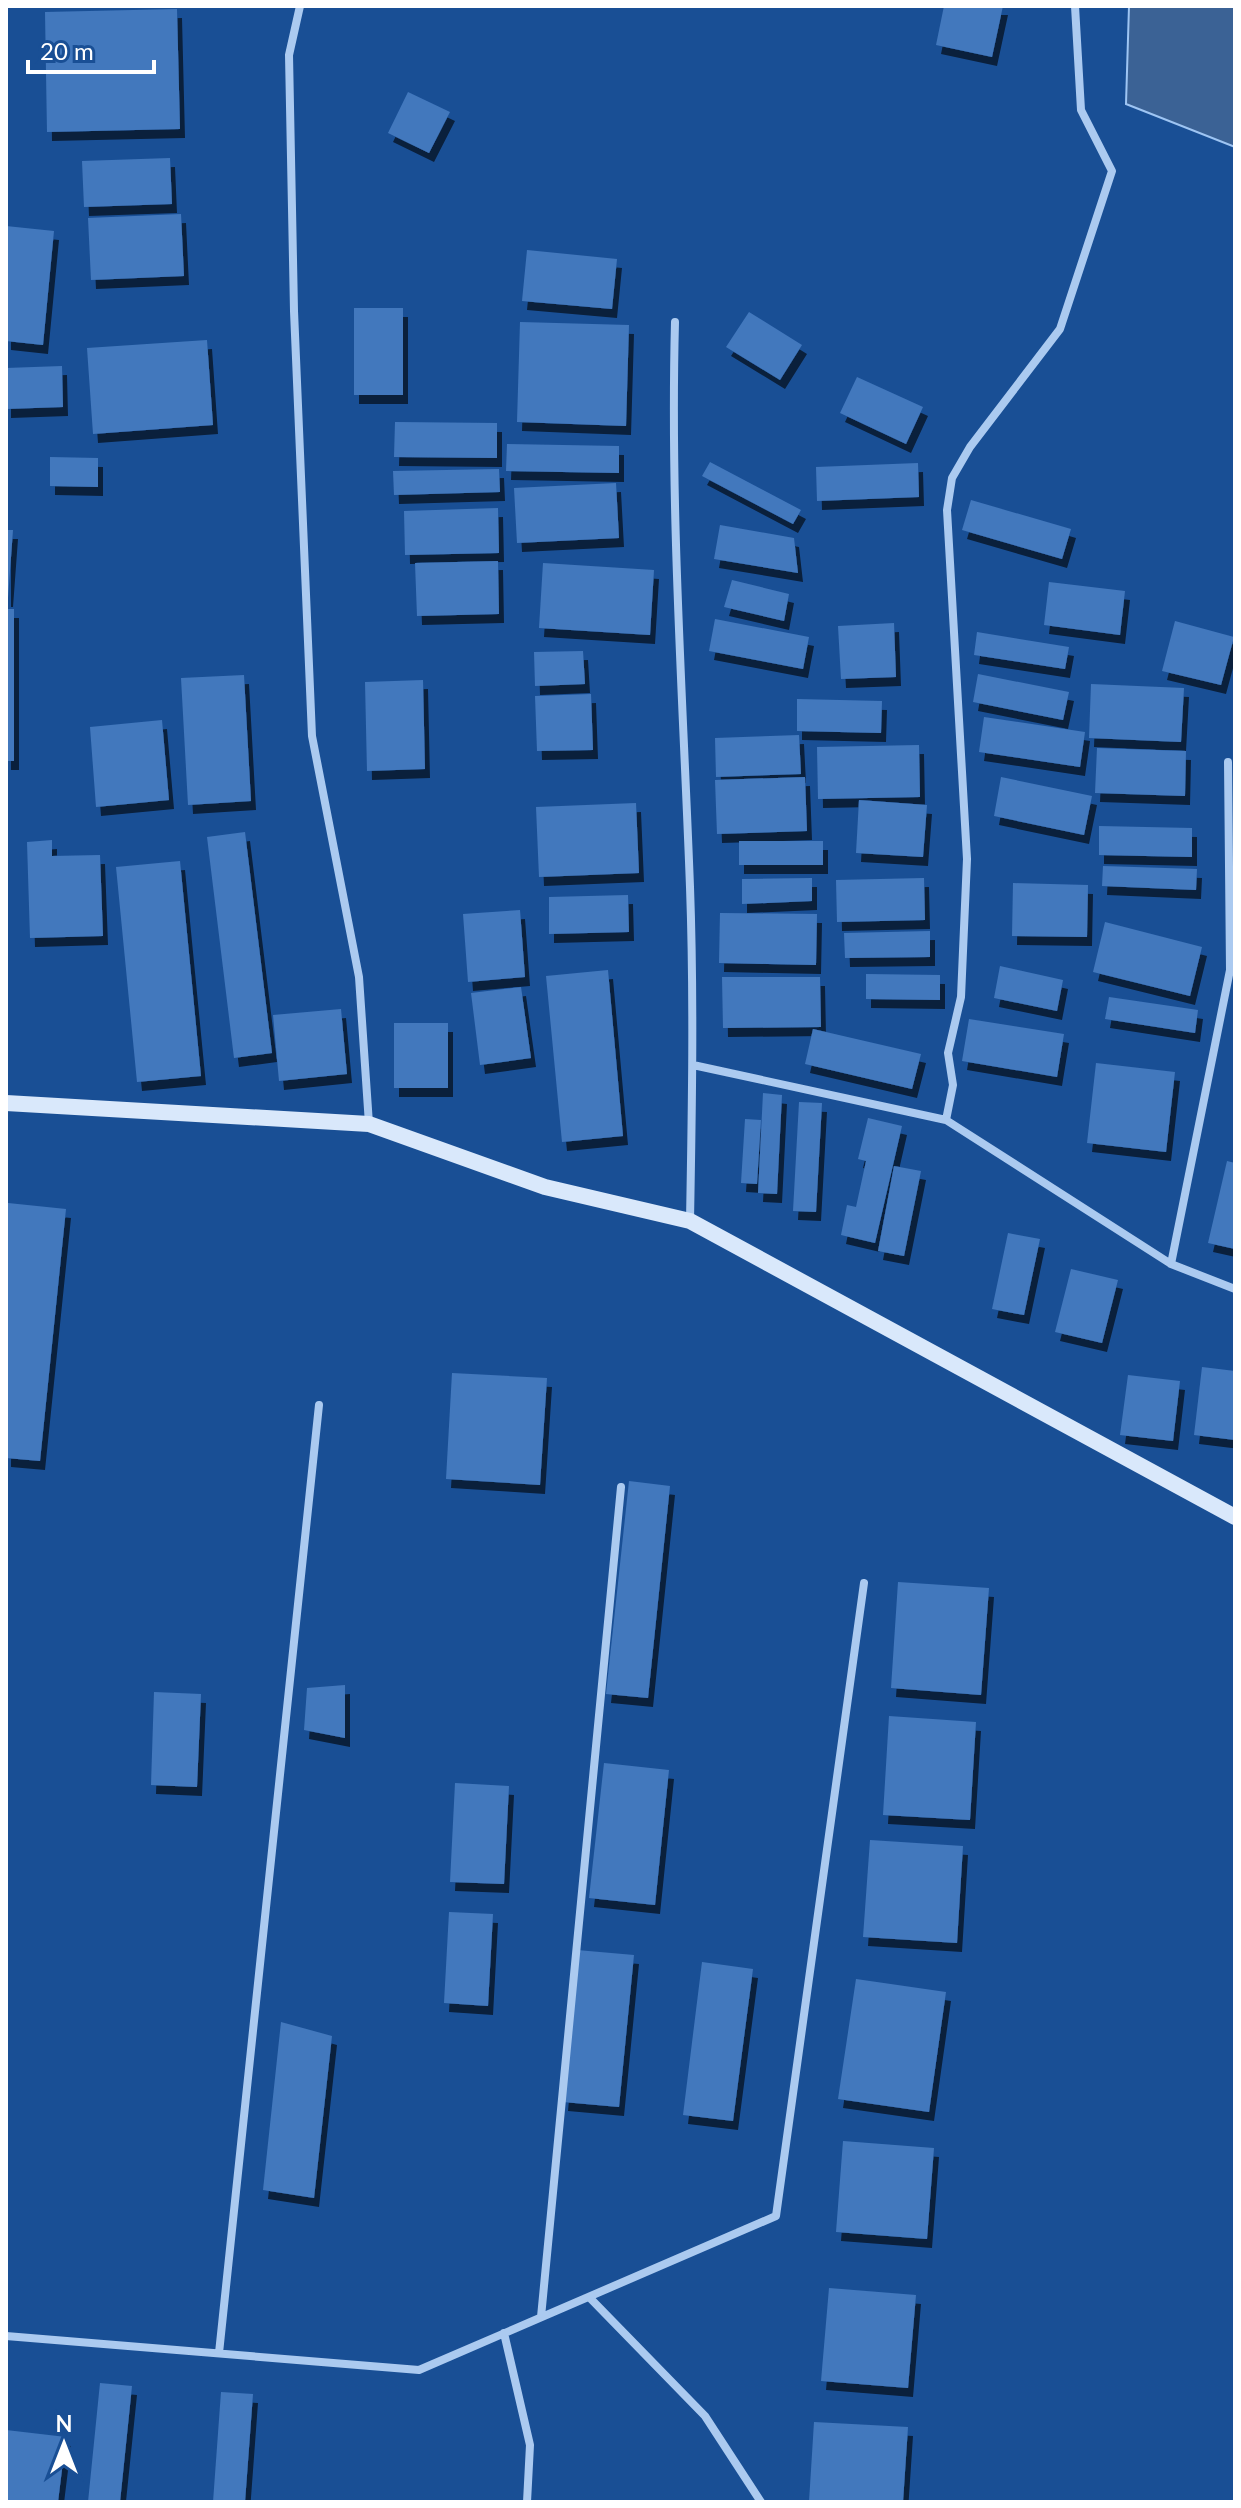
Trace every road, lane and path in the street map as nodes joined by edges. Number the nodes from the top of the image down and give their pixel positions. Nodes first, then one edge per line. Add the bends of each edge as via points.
1 (300, 6) edge
2 (1075, 6) edge
3 (675, 322) dead end
4 (1228, 762) dead end
5 (693, 1065) junction
6 (6, 1103) edge
7 (946, 1120) junction
8 (369, 1124) junction
9 (690, 1221) junction
10 (1171, 1264) junction
11 (1235, 1289) edge
12 (319, 1405) dead end
13 (621, 1487) dead end
14 (1235, 1517) edge
15 (864, 1583) dead end
16 (589, 2297) junction
17 (541, 2317) junction
18 (504, 2333) junction
19 (6, 2336) edge
20 (219, 2353) junction
21 (527, 2502) edge
22 (761, 2502) edge

1 - 8 street via 289,70 312,736 359,977
2 - 7 street via 1081,110 1112,171 1060,329 970,447 952,478 947,510 967,859 961,997 948,1053 953,1085
3 - 5 street via 673,482
4 - 10 street via 1230,970
5 - 7 street
5 - 9 street
6 - 8 street
7 - 10 street
8 - 9 street via 545,1187
9 - 14 street
10 - 11 street
12 - 20 street
13 - 17 street
15 - 16 street via 776,2216
16 - 17 street
16 - 22 street via 705,2416
17 - 18 street
18 - 20 street via 419,2370
18 - 21 street via 530,2445
19 - 20 street

